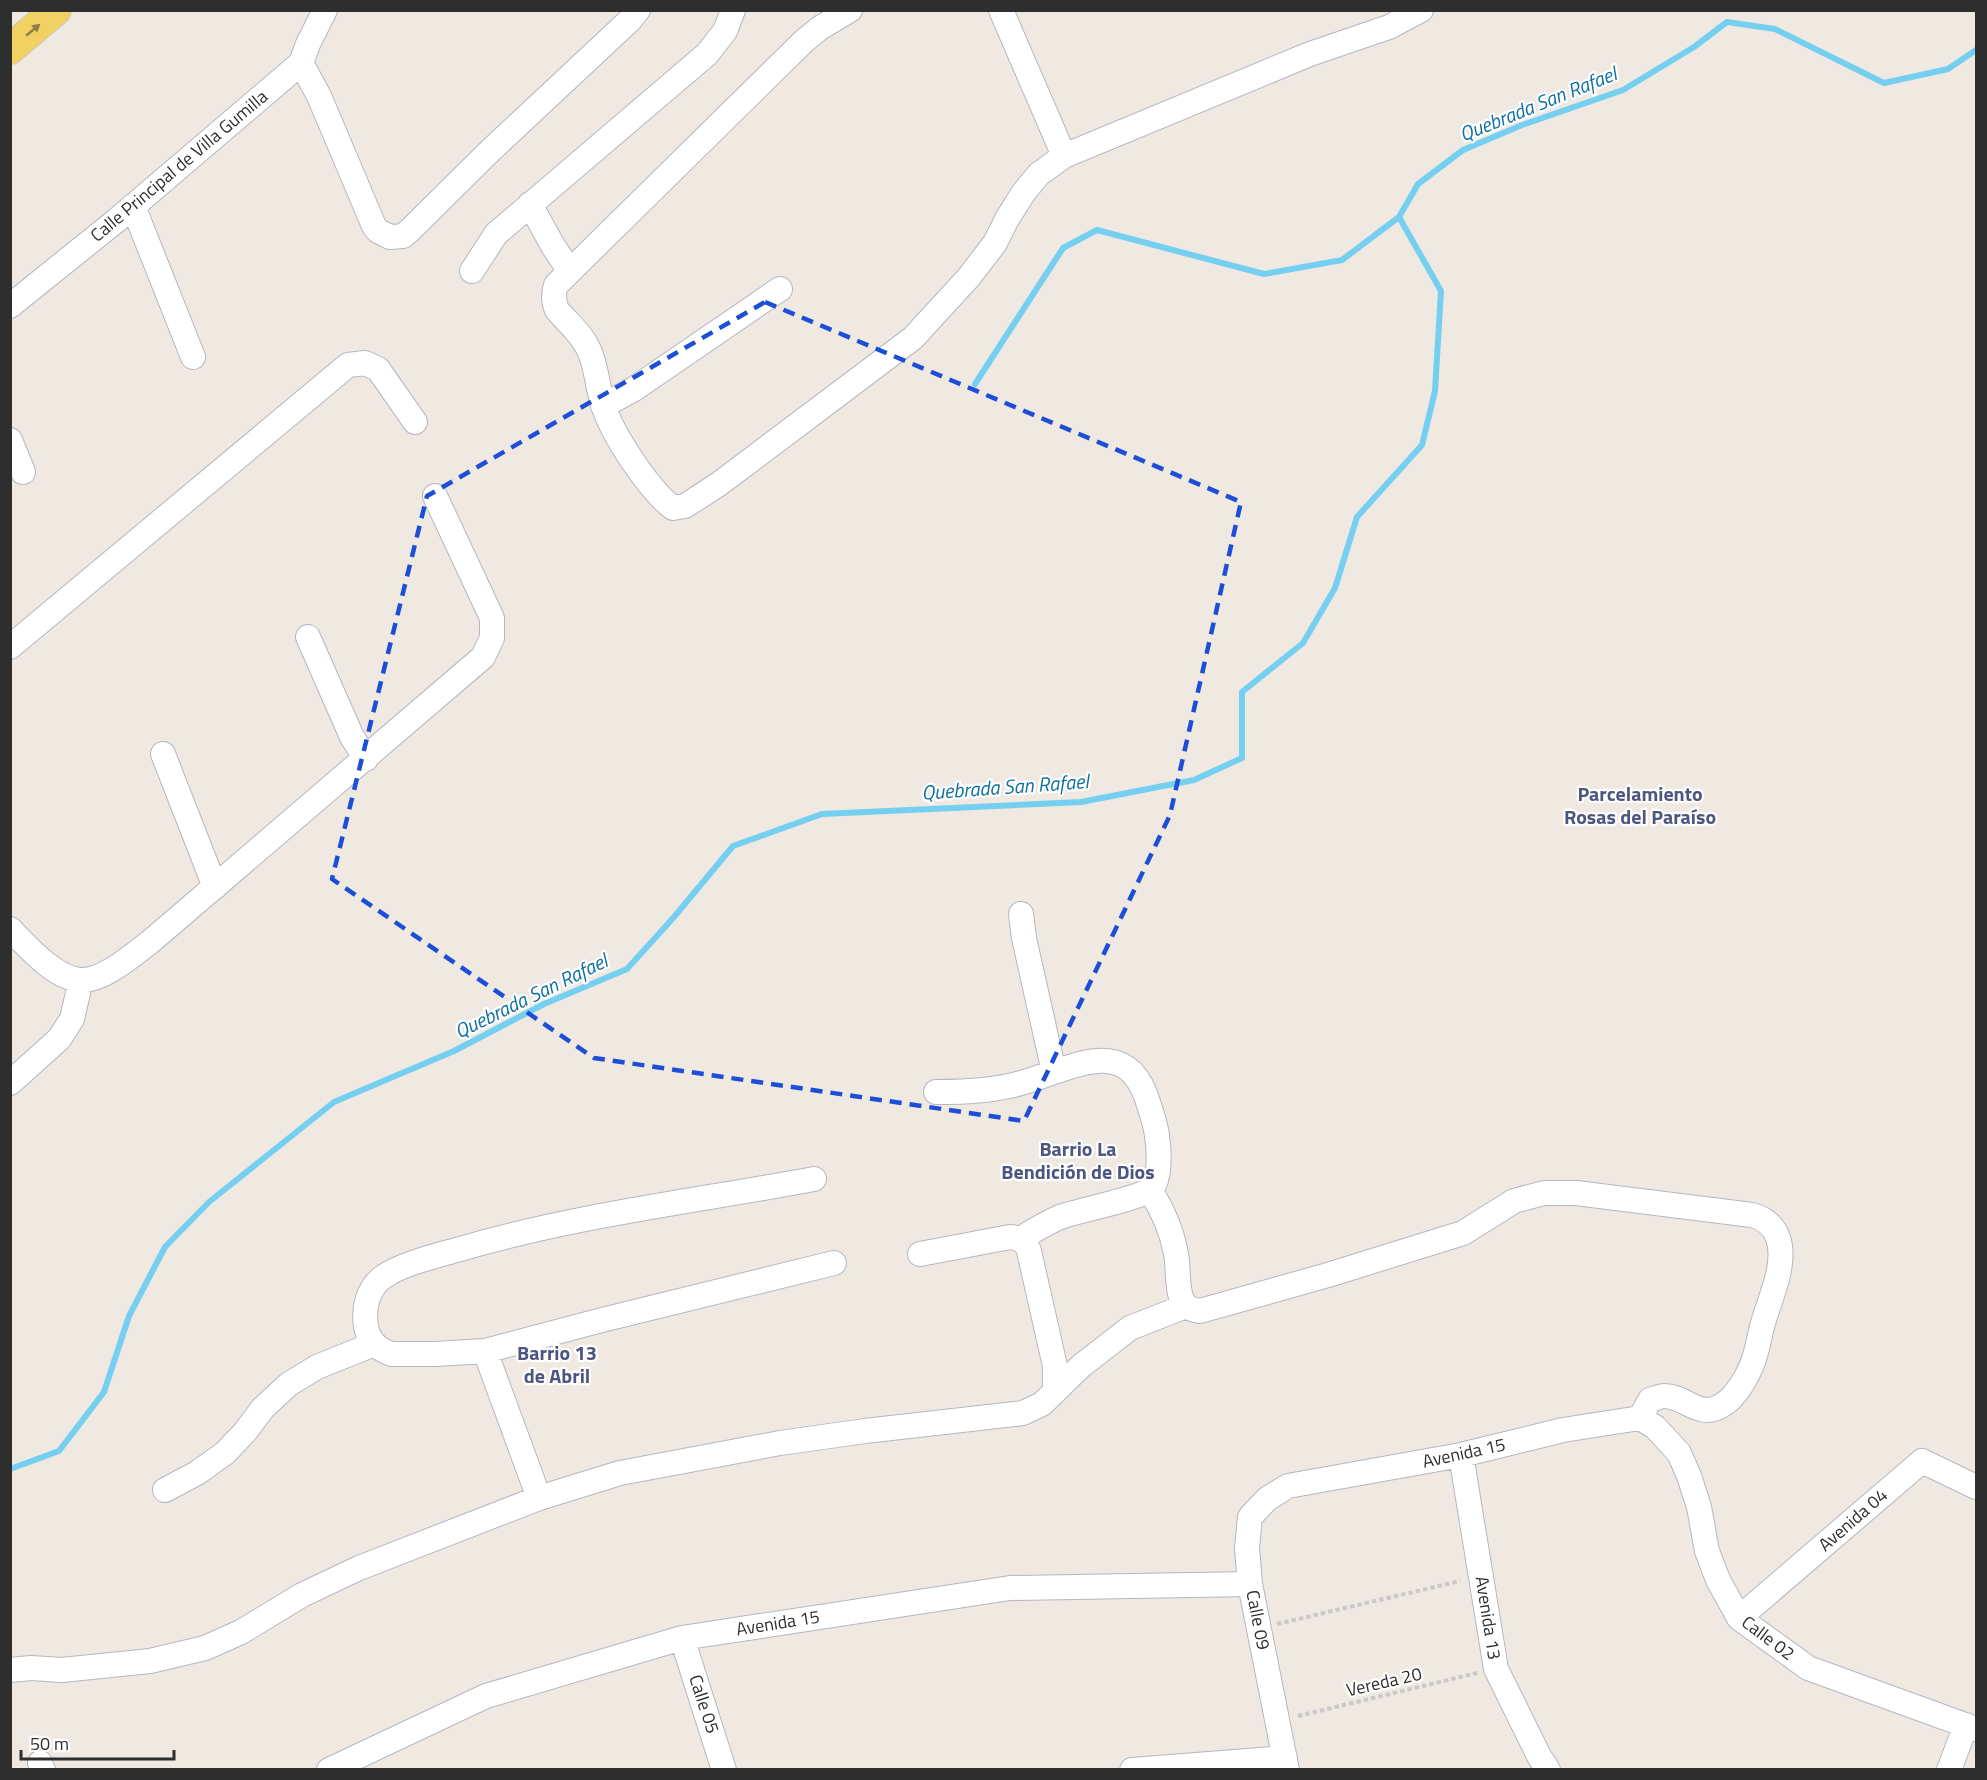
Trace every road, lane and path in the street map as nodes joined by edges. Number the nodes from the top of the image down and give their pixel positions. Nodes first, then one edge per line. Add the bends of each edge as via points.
1 (56, 10) edge
2 (325, 10) edge
3 (638, 10) edge
4 (733, 10) edge
5 (850, 10) edge
6 (1001, 10) edge
7 (1420, 10) edge
8 (10, 49) edge
9 (301, 63) junction
10 (1064, 156) junction
11 (530, 204) junction
12 (132, 206) junction
13 (569, 270) junction
14 (472, 271) dead end
15 (780, 289) dead end
16 (10, 306) edge
17 (193, 357) dead end
18 (603, 406) junction
19 (415, 422) dead end
20 (10, 440) edge
21 (23, 472) dead end
22 (435, 496) dead end
23 (308, 637) dead end
24 (10, 647) edge
25 (163, 754) dead end
26 (366, 759) junction
27 (216, 887) junction
28 (1021, 914) dead end
29 (10, 929) edge
30 (81, 980) junction
31 (1054, 1072) junction
32 (10, 1083) edge
33 (936, 1092) dead end
34 (814, 1179) dead end
35 (1150, 1190) junction
36 (1020, 1239) junction
37 (920, 1254) dead end
38 (834, 1263) dead end
39 (1186, 1306) junction
40 (374, 1344) junction
41 (485, 1352) junction
42 (1055, 1391) junction
43 (1640, 1418) junction
44 (1461, 1455) junction
45 (1288, 1486) joint
46 (1977, 1487) edge
47 (165, 1490) dead end
48 (539, 1498) junction
49 (1481, 1576) junction
50 (1250, 1584) junction
51 (1739, 1618) junction
52 (1259, 1628) junction
53 (682, 1638) junction
54 (1496, 1669) junction
55 (10, 1670) edge
56 (1278, 1720) junction
57 (1971, 1727) edge
58 (1286, 1764) edge
59 (329, 1770) edge
60 (724, 1770) edge
61 (1132, 1770) edge
62 (1548, 1770) edge
63 (1949, 1770) edge

8 -> 1 main road
2 - 9 street, Calle Principal de Villa Gumilla
3 - 9 street via 403,236 384,235 374,226
4 - 11 street via 707,54
5 - 13 street via 804,41
6 - 10 street
7 - 10 street via 1389,27 1310,54
9 - 12 street, Calle Principal de Villa Gumilla
10 - 18 street via 1039,174 1024,192 995,243 913,338 685,506 672,508 657,495
11 - 13 street
11 - 14 street via 496,234
12 - 16 street, Calle Principal de Villa Gumilla
12 - 17 street
13 - 18 street via 556,285 553,299 557,310 588,349 596,367
15 - 18 street
19 - 24 street via 378,369 364,363 348,365
20 - 21 street
22 - 26 street via 492,618 492,639 483,657
23 - 26 street via 352,737
25 - 27 street
26 - 27 street
27 - 30 street via 122,963
28 - 31 street
29 - 30 street via 39,958
30 - 32 street via 72,1018 59,1040
31 - 33 street via 995,1088
31 - 35 street via 1106,1060 1126,1067 1135,1076 1145,1093 1157,1135 1158,1173
34 - 40 street via 528,1230 393,1272 373,1287 366,1306 367,1331
35 - 36 street via 1061,1217
35 - 39 street via 1174,1243 1178,1286
36 - 37 street via 1010,1237
36 - 42 street via 1027,1246 1034,1274 1055,1366
38 - 41 street
39 - 42 street via 1130,1328
39 - 43 street via 1194,1311 1207,1310 1463,1233 1514,1201 1544,1192 1752,1215 1766,1221 1779,1239 1778,1275 1751,1367 1731,1398 1717,1408 1697,1409 1663,1396 1650,1400
40 - 41 street via 392,1354
40 - 47 street via 317,1367 289,1384 225,1453
41 - 48 street
42 - 48 street via 1042,1404 1023,1413 780,1443 620,1473
43 - 44 street, Avenida 15 via 1563,1430
43 - 51 street, Calle 02 via 1655,1427 1679,1452 1698,1507 1707,1551
44 - 45 street, Avenida 15
44 - 49 street, Avenida 13
45 - 50 street, Calle 09 via 1267,1499 1250,1517
46 - 51 street, Avenida 04 via 1922,1461
48 - 55 street via 359,1568 205,1648 150,1661 62,1670
49 - 52 path
49 - 54 street, Avenida 13
50 - 52 street, Calle 09
50 - 53 street, Avenida 15 via 1010,1588
51 - 57 street, Calle 02 via 1808,1668
52 - 56 street, Calle 09
53 - 59 street, Avenida 15 via 486,1696
53 - 60 street, Calle 05
54 - 56 path, Vereda 20
54 - 62 street, Avenida 13
56 - 58 street, Calle 09
57 - 63 street
58 - 61 street

